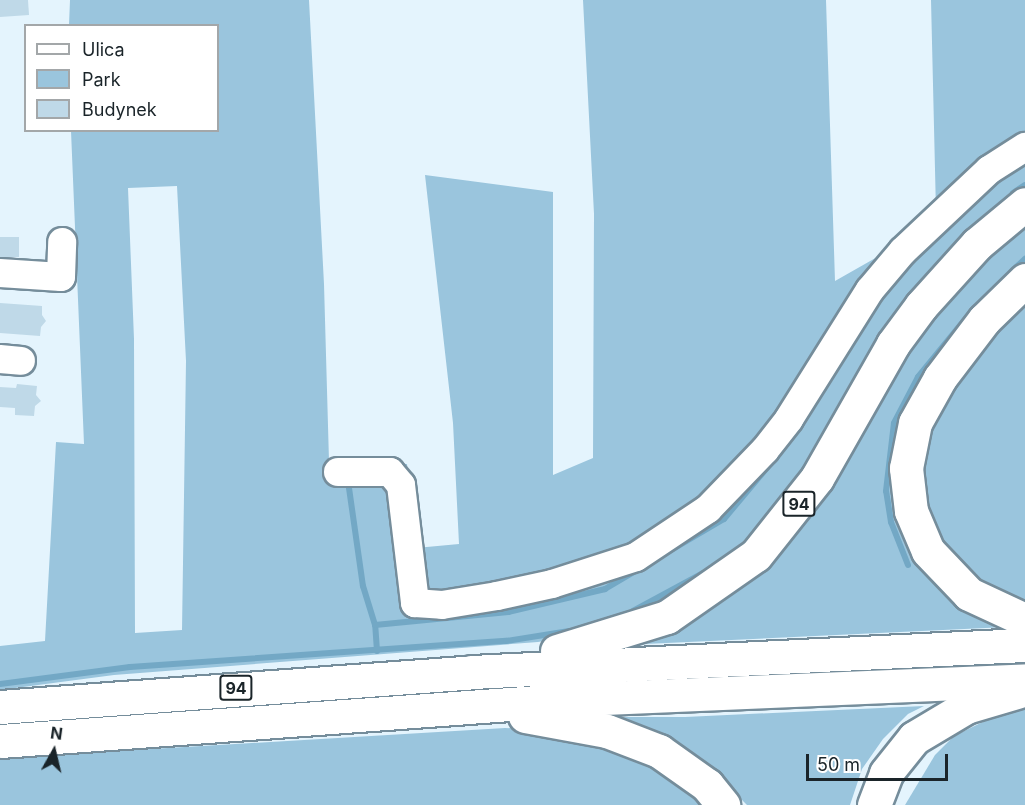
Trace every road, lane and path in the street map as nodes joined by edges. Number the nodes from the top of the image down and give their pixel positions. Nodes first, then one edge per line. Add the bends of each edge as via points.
1 (1025, 147) edge
2 (1025, 204) edge
3 (62, 242) dead end
4 (0, 273) edge
5 (1025, 280) edge
6 (338, 472) dead end
7 (1025, 620) edge
8 (1025, 645) edge
9 (471, 672) junction
10 (1025, 680) edge
11 (1025, 691) edge
12 (0, 707) edge
13 (461, 707) junction
14 (0, 741) edge
15 (723, 805) edge
16 (874, 805) edge

1 - 6 lane via 989,170 903,251 870,290 789,419 765,450 708,509 636,556 552,584 442,605 406,607 401,484 390,472
2 - 9 highway, 94 via 976,244 921,306 893,344 796,507 740,568 668,617
3 - 4 lane via 61,277
5 - 7 highway via 984,320 940,378 915,423 906,468 911,511 928,551 969,594
8 - 9 highway
9 - 12 highway, 94
10 - 13 highway, 94
11 - 16 highway via 966,707 914,738 886,773
13 - 14 highway, 94
13 - 15 highway via 556,720 617,735 674,760 707,785

